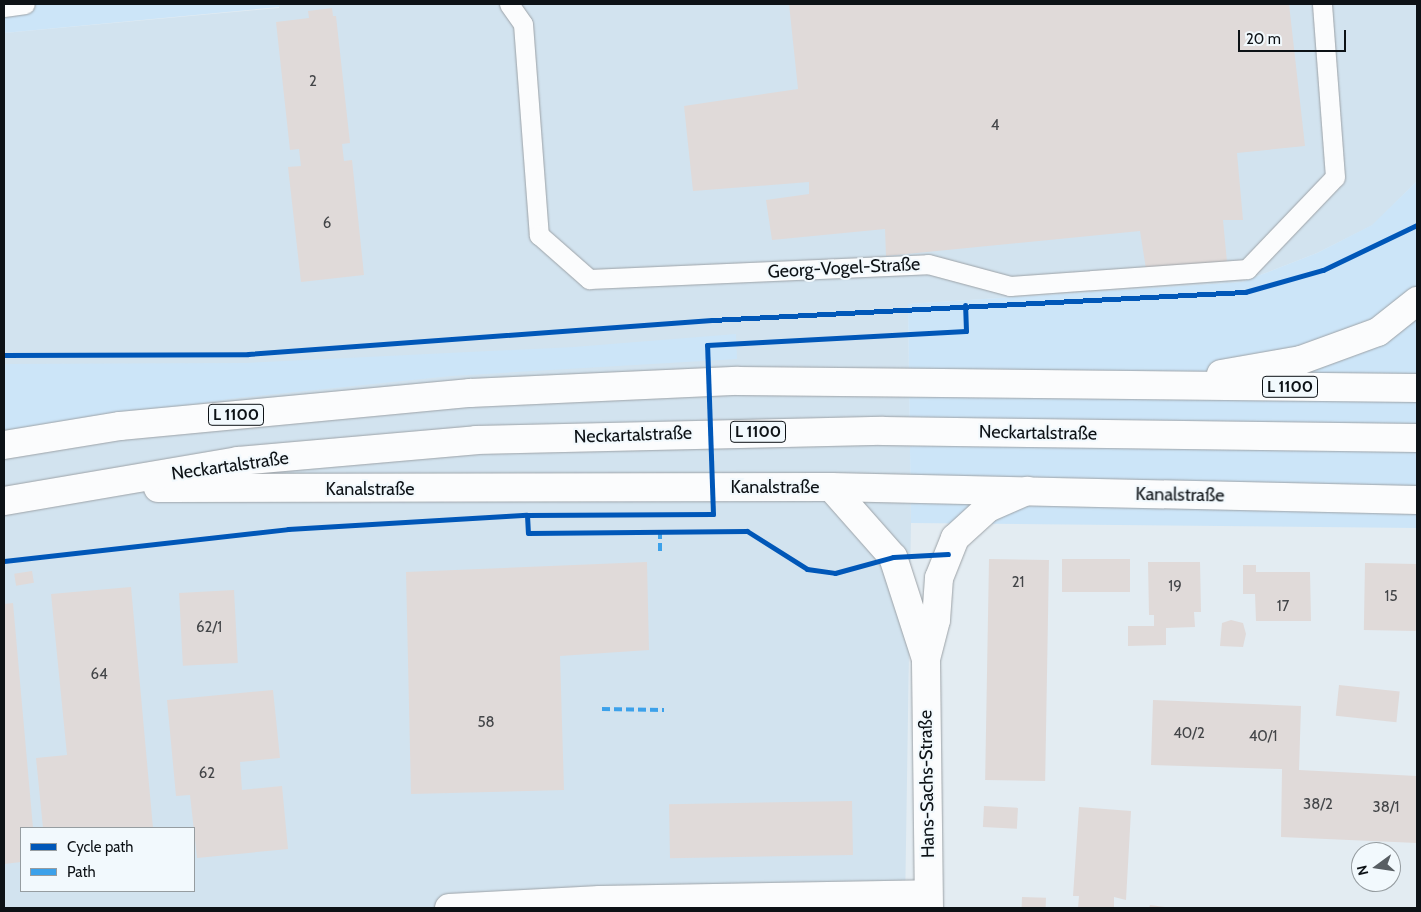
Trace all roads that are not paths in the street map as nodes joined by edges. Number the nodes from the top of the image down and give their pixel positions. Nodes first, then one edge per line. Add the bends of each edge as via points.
1 (25, 4) edge
2 (509, 4) edge
3 (1322, 4) edge
4 (4, 6) edge
5 (1417, 301) edge
6 (1162, 386) junction
7 (1417, 388) edge
8 (1417, 438) edge
9 (4, 444) edge
10 (102, 486) junction
11 (831, 487) junction
12 (1027, 491) junction
13 (4, 500) edge
14 (1417, 500) edge
15 (926, 659) junction
16 (929, 901) edge
17 (449, 908) edge

1 - 4 lane
2 - 3 lane, Georg-Vogel-Straße via 523,24 539,235 590,280 928,264 1010,286 1247,269 1335,177
5 - 6 main road via 1378,332 1301,360
6 - 7 main road, L 1100
6 - 9 main road, L 1100 via 738,381 470,393 120,426
8 - 10 main road, Neckartalstraße / L 1100 via 883,430 476,440 238,461
10 - 11 main road, Kanalstraße
10 - 13 main road, Neckartalstraße / L 1100
11 - 12 main road, Kanalstraße
11 - 15 main road, Hans-Sachs-Straße via 893,557
12 - 14 main road, Kanalstraße
12 - 15 main road, Hans-Sachs-Straße via 988,508 954,538 939,578 936,620
15 - 16 main road, Hans-Sachs-Straße
16 - 17 main road via 600,900

